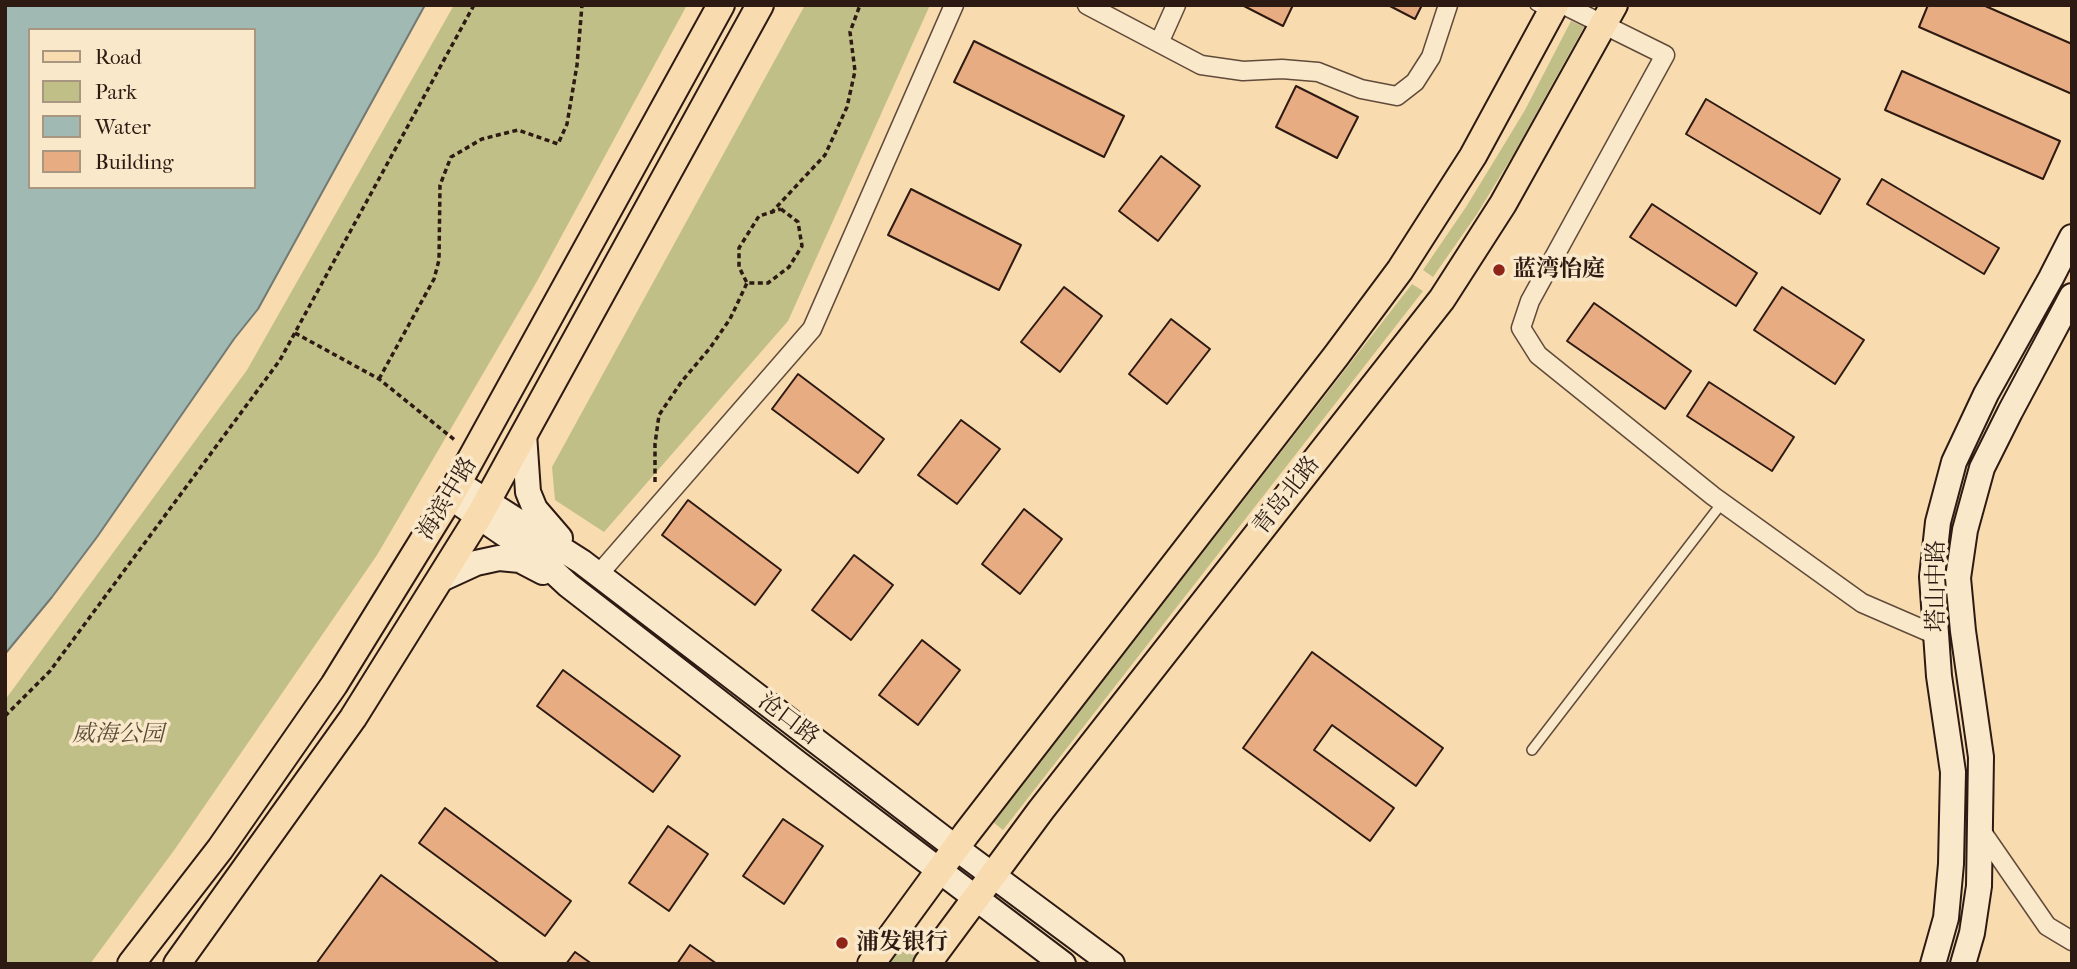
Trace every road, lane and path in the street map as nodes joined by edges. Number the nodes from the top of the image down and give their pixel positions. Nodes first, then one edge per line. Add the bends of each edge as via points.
1 (474, 5) edge
2 (582, 5) edge
3 (721, 5) edge
4 (760, 5) edge
5 (860, 5) edge
6 (954, 5) edge
7 (1087, 5) edge
8 (1176, 5) edge
9 (1448, 5) edge
10 (1551, 7) edge
11 (1609, 15) edge
12 (1159, 43) junction
13 (771, 212) junction
14 (2072, 237) edge
15 (747, 283) junction
16 (2061, 284) edge
17 (2072, 296) edge
18 (295, 333) junction
19 (379, 379) junction
20 (524, 434) junction
21 (474, 455) junction
22 (454, 490) junction
23 (1722, 503) junction
24 (483, 508) junction
25 (655, 509) junction
26 (590, 568) junction
27 (439, 580) junction
28 (568, 584) junction
29 (1936, 635) junction
30 (5, 716) edge
31 (1532, 750) dead end
32 (1980, 829) junction
33 (956, 848) junction
34 (939, 871) junction
35 (992, 876) junction
36 (975, 898) junction
37 (2072, 941) edge
38 (131, 964) edge
39 (177, 964) edge
40 (871, 964) edge
41 (927, 964) edge
42 (1063, 964) edge
43 (1112, 964) edge
44 (1933, 964) edge
45 (1963, 964) edge

1 - 18 path
2 - 19 path via 567,124 558,144 518,130 482,139 451,157 440,186 439,260 433,279
3 - 21 main road, 海滨中路
4 - 20 main road, 海滨中路
5 - 13 path via 850,32 855,71 847,107 825,155
6 - 25 street via 812,329
7 - 12 street
8 - 12 street
9 - 12 street via 1431,57 1415,82 1397,96 1318,72 1201,65
10 - 11 street
10 - 33 main road, 青岛北路 via 1473,156 1400,270
11 - 23 street via 1665,55 1530,301 1521,328 1538,355
11 - 35 main road, 青岛北路 via 1503,204 1442,299
13 - 15 path via 759,216 739,248 739,267
13 - 15 path via 781,209 798,222 802,246 789,267 768,283
14 - 16 main road, 塔山中路
15 - 25 path via 730,319 659,415
16 - 29 main road, 塔山中路 via 1986,394 1954,462 1938,522 1932,577
17 - 32 main road, 塔山中路 via 1982,468 1965,530 1958,578 1981,757
18 - 19 path
18 - 30 path via 280,360 50,671
19 - 21 path
20 - 24 main road, 海滨中路
20 - 26 main road via 528,492 536,509
21 - 22 main road, 海滨中路
22 - 24 main road, 沧口路
22 - 38 main road, 海滨中路 via 326,696 220,849
23 - 29 street via 1862,603
23 - 31 lane
24 - 26 main road, 沧口路
24 - 27 main road, 海滨中路
24 - 28 main road, 沧口路
25 - 26 street
26 - 33 main road, 沧口路
27 - 28 main road via 499,558 520,560
27 - 39 main road, 海滨中路 via 353,718
28 - 34 main road, 沧口路
29 - 44 main road, 塔山中路 via 1953,772 1946,918
32 - 37 street via 2047,926
32 - 45 main road, 塔山中路 via 1979,886
33 - 34 main road, 青岛北路
33 - 35 main road, 沧口路
34 - 36 main road, 沧口路
34 - 40 main road, 青岛北路
35 - 36 main road, 青岛北路
35 - 43 main road, 沧口路
36 - 41 main road, 青岛北路
36 - 42 main road, 沧口路

